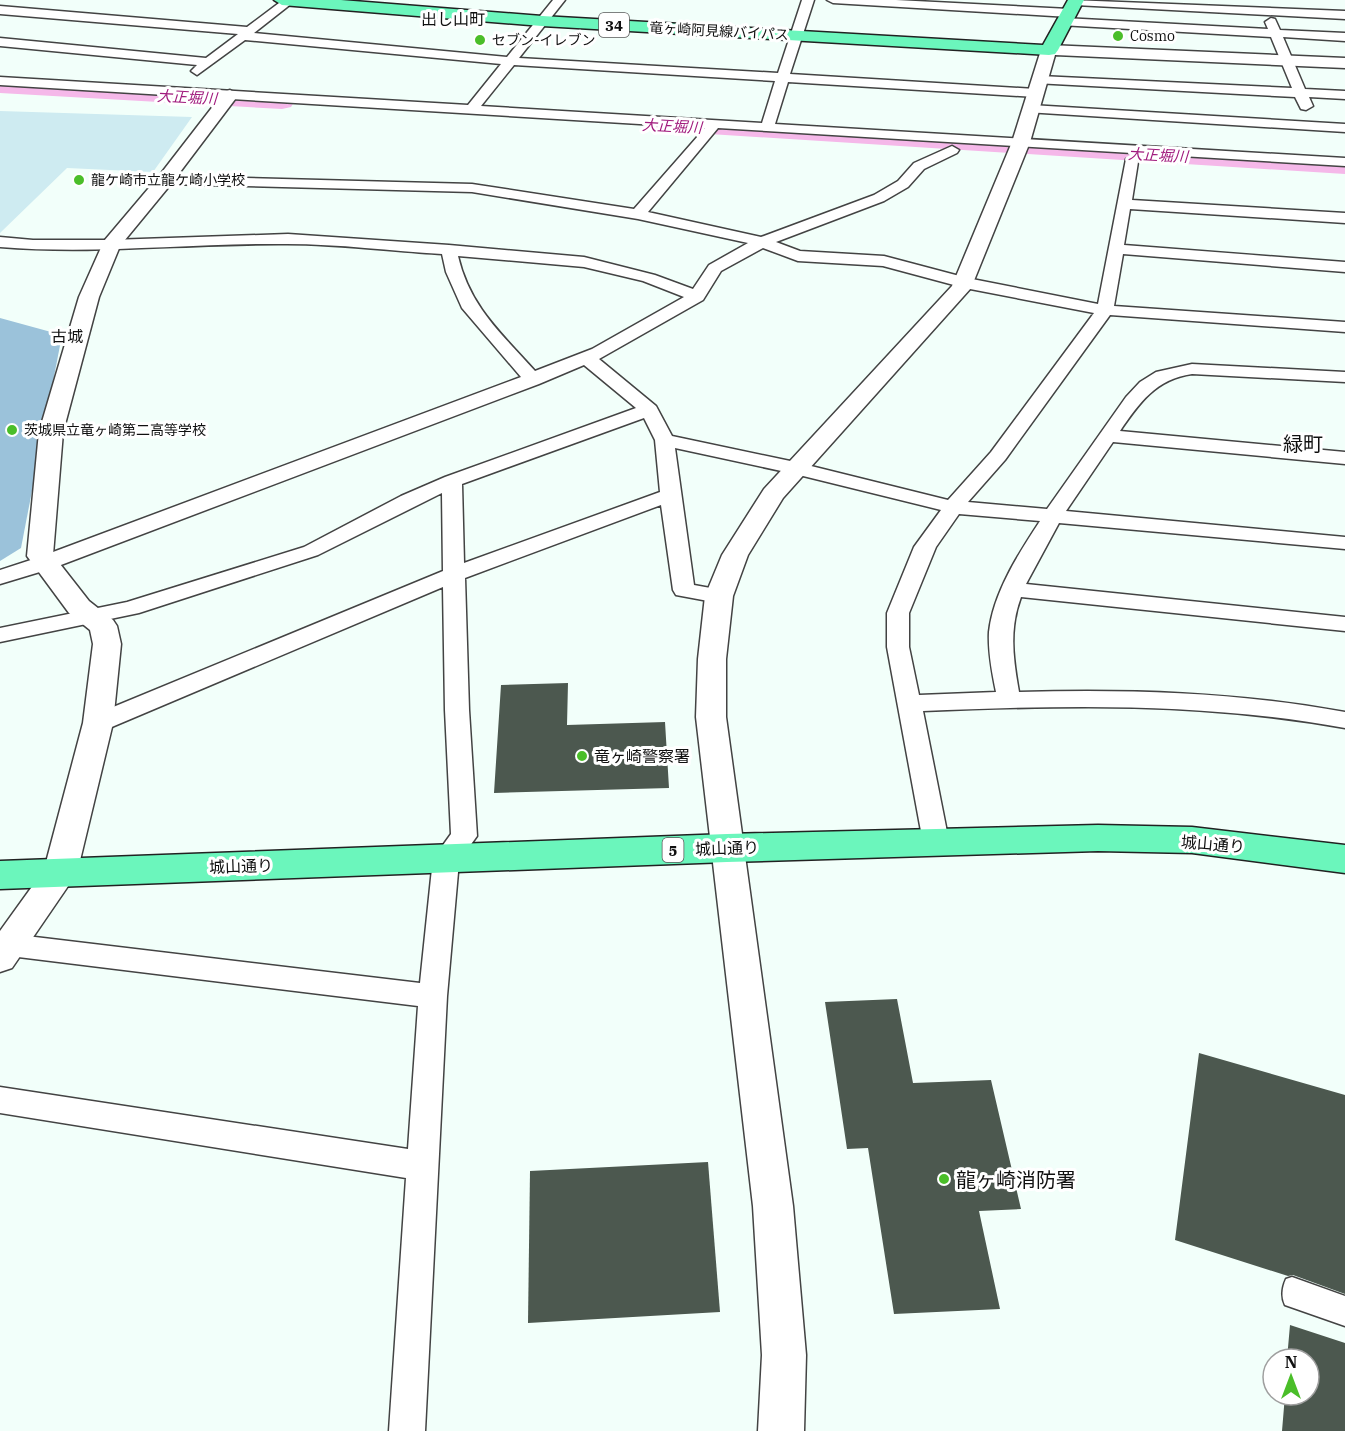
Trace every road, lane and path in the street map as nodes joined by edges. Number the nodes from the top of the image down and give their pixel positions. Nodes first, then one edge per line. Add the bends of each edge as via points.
1 (19, 0) edge
2 (282, 0) edge
3 (290, 0) edge
4 (559, 0) edge
5 (808, 0) edge
6 (833, 0) edge
7 (1265, 6) edge
8 (1071, 9) edge
9 (1, 10) edge
10 (1345, 15) edge
11 (542, 21) junction
12 (145, 22) junction
13 (1276, 33) junction
14 (246, 34) junction
15 (795, 36) junction
16 (1345, 37) edge
17 (0, 42) edge
18 (1049, 50) junction
19 (102, 51) junction
20 (1287, 60) junction
21 (511, 61) junction
22 (209, 62) junction
23 (1345, 63) edge
24 (783, 78) junction
25 (0, 81) edge
26 (171, 90) junction
27 (1300, 93) junction
28 (1035, 94) junction
29 (1345, 96) edge
30 (226, 99) junction
31 (472, 109) junction
32 (1314, 126) junction
33 (767, 127) junction
34 (1345, 128) edge
35 (711, 129) junction
36 (981, 147) junction
37 (1018, 148) junction
38 (952, 150) junction
39 (1328, 160) junction
40 (1131, 162) junction
41 (1345, 162) edge
42 (1345, 175) edge
43 (165, 180) junction
44 (1124, 204) junction
45 (638, 214) junction
46 (1345, 218) edge
47 (0, 242) edge
48 (762, 242) junction
49 (111, 245) junction
50 (1116, 249) junction
51 (449, 250) junction
52 (1345, 267) edge
53 (963, 282) junction
54 (697, 296) junction
55 (1105, 310) junction
56 (1345, 327) edge
57 (587, 358) junction
58 (1345, 377) edge
59 (533, 380) junction
60 (649, 410) junction
61 (1108, 436) junction
62 (665, 440) junction
63 (1345, 458) edge
64 (795, 468) junction
65 (452, 481) junction
66 (670, 495) junction
67 (953, 507) junction
68 (1053, 516) junction
69 (1345, 543) edge
70 (45, 562) junction
71 (455, 574) junction
72 (0, 577) edge
73 (1014, 589) junction
74 (719, 596) junction
75 (91, 616) junction
76 (1345, 624) edge
77 (0, 635) edge
78 (1009, 700) junction
79 (908, 704) junction
80 (1345, 720) edge
81 (98, 723) junction
82 (936, 842) junction
83 (727, 848) junction
84 (446, 859) junction
85 (1345, 859) edge
86 (60, 873) junction
87 (0, 875) edge
88 (5, 952) edge
89 (433, 996) junction
90 (0, 1100) edge
91 (424, 1166) junction
92 (1345, 1304) edge
93 (1345, 1318) edge
94 (407, 1431) edge
95 (781, 1431) edge

1 - 9 street
2 - 3 main road, 竜ヶ崎阿見線バイパス / 34
3 - 11 main road, 竜ヶ崎阿見線バイパス / 34
3 - 14 street
4 - 11 street
5 - 15 street
6 - 8 street
7 - 8 street
7 - 10 street
7 - 13 street
8 - 13 street
8 - 18 main road
9 - 12 street
11 - 15 main road, 竜ヶ崎阿見線バイパス / 34
11 - 21 street
12 - 14 street
12 - 19 street
13 - 16 street
13 - 20 street
14 - 21 street
14 - 22 street
15 - 18 main road, 竜ヶ崎阿見線バイパス / 34
15 - 24 street
17 - 19 street
18 - 20 street
18 - 28 street
19 - 22 street
20 - 23 street
20 - 27 street
21 - 24 street
21 - 31 street
22 - 26 street
24 - 28 street
24 - 33 street
25 - 26 street
26 - 30 street
27 - 28 street
27 - 29 street
27 - 32 street
28 - 32 street
28 - 37 street
30 - 31 street
30 - 35 street
30 - 43 street
31 - 35 street
32 - 34 street
32 - 39 street
33 - 35 street
33 - 36 street
35 - 38 street
35 - 45 street
36 - 37 street
36 - 38 street
37 - 39 street
37 - 40 street
37 - 53 street
38 - 48 street via 919,166 903,184 879,198
39 - 41 street
40 - 42 street
40 - 44 street
43 - 45 street via 472,188
43 - 49 street
44 - 46 street
44 - 50 street
45 - 48 street
47 - 49 street
48 - 53 street via 798,256 884,261
48 - 54 street via 715,268
49 - 51 street via 288,238
49 - 70 street via 89,297 51,432 40,556
50 - 52 street
50 - 55 street
51 - 54 street via 584,262 649,278
51 - 59 street via 470,308
53 - 55 street
53 - 64 street
54 - 57 street
55 - 56 street
55 - 67 street via 998,456
57 - 59 street
57 - 60 street
58 - 61 street via 1172,371 1146,386
59 - 70 street
60 - 62 street
60 - 65 street
61 - 63 street
61 - 68 street
62 - 64 street
62 - 66 street
64 - 67 street
64 - 74 street via 773,494 735,555
65 - 71 street
65 - 75 street via 310,550 131,608
66 - 71 street
66 - 74 street via 684,590
67 - 68 street
67 - 79 street via 925,547 898,614 898,647
68 - 69 street
68 - 73 street
70 - 72 street
70 - 75 street via 79,607
71 - 81 street
71 - 84 street via 464,836
73 - 76 street
73 - 78 street via 1004,611 1000,648
74 - 83 street via 711,717
75 - 77 street
75 - 81 street via 103,626 107,644
78 - 79 street
78 - 80 street via 1214,700 1293,709
79 - 82 street
81 - 86 street
82 - 83 main road, 城山通り / 5
82 - 85 main road, 城山通り / 5 via 1192,840
83 - 84 main road, 城山通り / 5
83 - 95 street via 772,1206 784,1355
84 - 86 main road, 城山通り / 5
84 - 89 street
86 - 87 main road, 城山通り / 5
86 - 88 street
88 - 89 street
89 - 91 street
90 - 91 street
91 - 94 street
92 - 93 lane via 1292,1285 1291,1299

